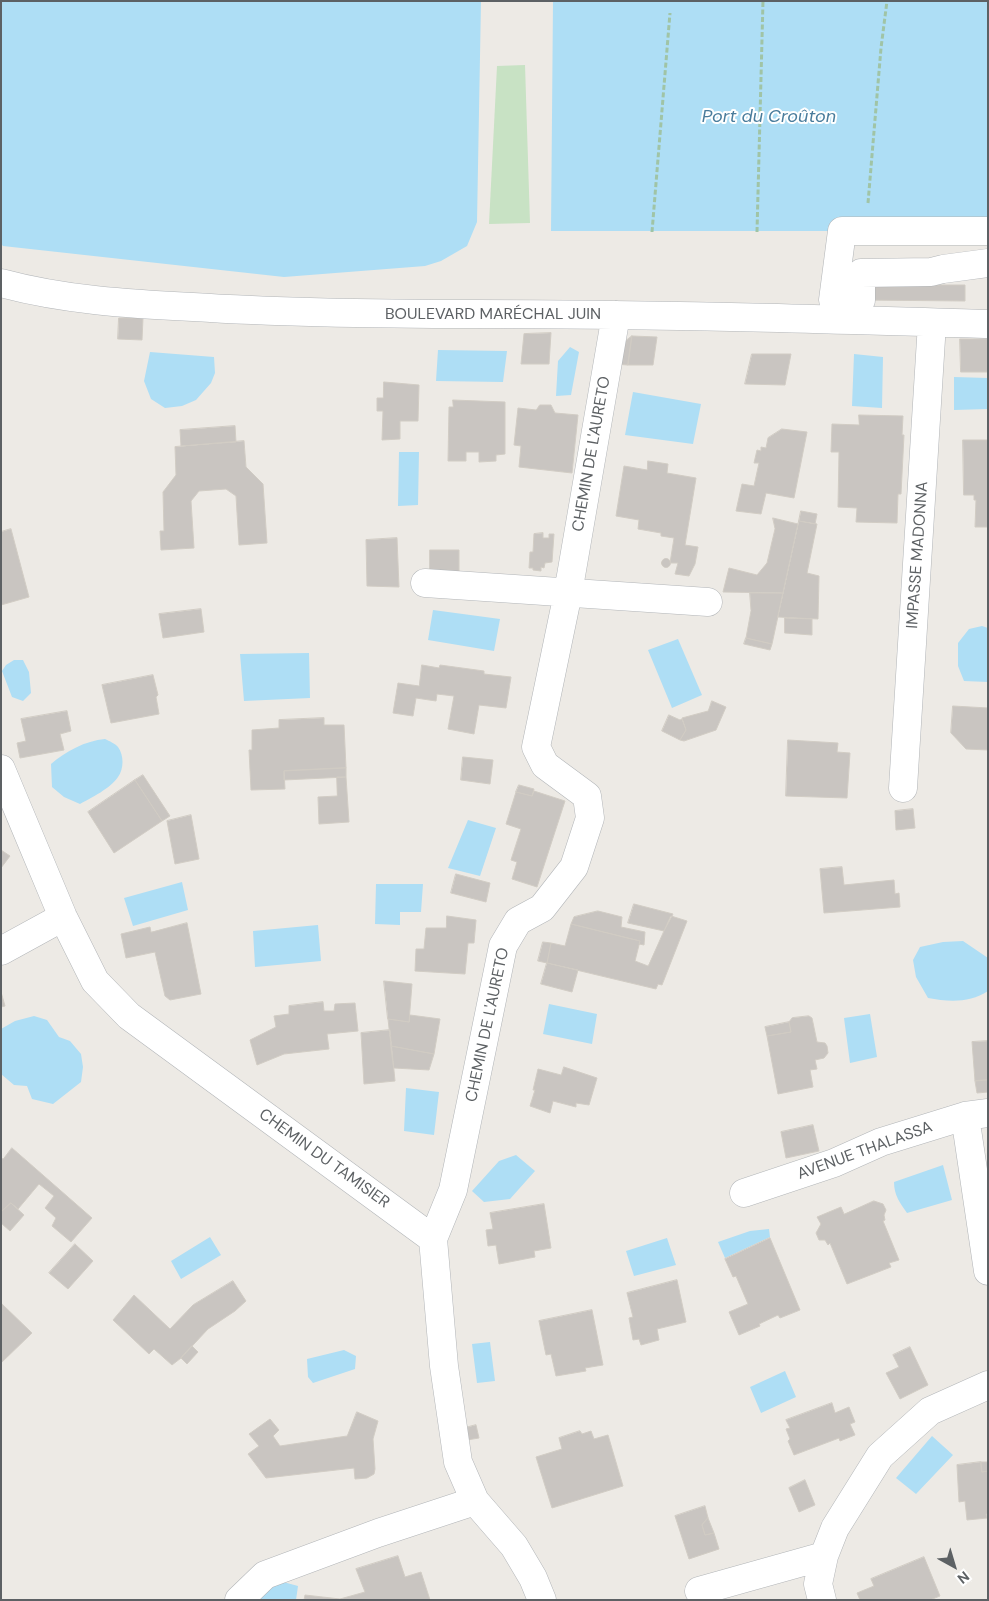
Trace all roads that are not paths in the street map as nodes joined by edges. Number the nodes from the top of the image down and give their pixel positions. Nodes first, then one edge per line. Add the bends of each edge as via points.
1 (988, 231) edge
2 (988, 263) edge
3 (1, 283) edge
4 (616, 315) junction
5 (932, 323) junction
6 (988, 324) edge
7 (425, 583) dead end
8 (568, 593) junction
9 (708, 602) dead end
10 (1, 769) edge
11 (903, 788) dead end
12 (63, 917) junction
13 (1, 951) edge
14 (976, 1114) edge
15 (744, 1193) dead end
16 (433, 1239) junction
17 (988, 1272) edge
18 (988, 1385) edge
19 (475, 1501) junction
20 (824, 1556) junction
21 (699, 1590) dead end
22 (239, 1600) edge
23 (542, 1600) edge
24 (822, 1600) edge

1 - 2 street via 842,231 832,300 861,300 862,273 931,272
3 - 4 street, BOULEVARD MARÉCHAL JUIN via 85,299 261,311
4 - 5 street, BOULEVARD MARÉCHAL JUIN
4 - 8 street, CHEMIN DE L'AURETO
5 - 6 street, BOULEVARD MARÉCHAL JUIN
5 - 11 street, IMPASSE MADONNA
7 - 8 street
8 - 9 street
8 - 16 street, CHEMIN DE L'AURETO via 536,747 545,765 587,796 590,818 574,867 542,908 518,921 503,946 454,1190
10 - 12 street, CHEMIN DU TAMISIER
12 - 13 street
12 - 16 street, CHEMIN DU TAMISIER via 95,981 128,1016
14 - 15 street, AVENUE THALASSA via 881,1142 834,1163
14 - 17 street
16 - 19 street via 444,1366 458,1462
18 - 20 street via 930,1411 880,1456 835,1528
19 - 22 street via 265,1575
19 - 23 street via 514,1546
20 - 21 street
20 - 24 street via 818,1584

